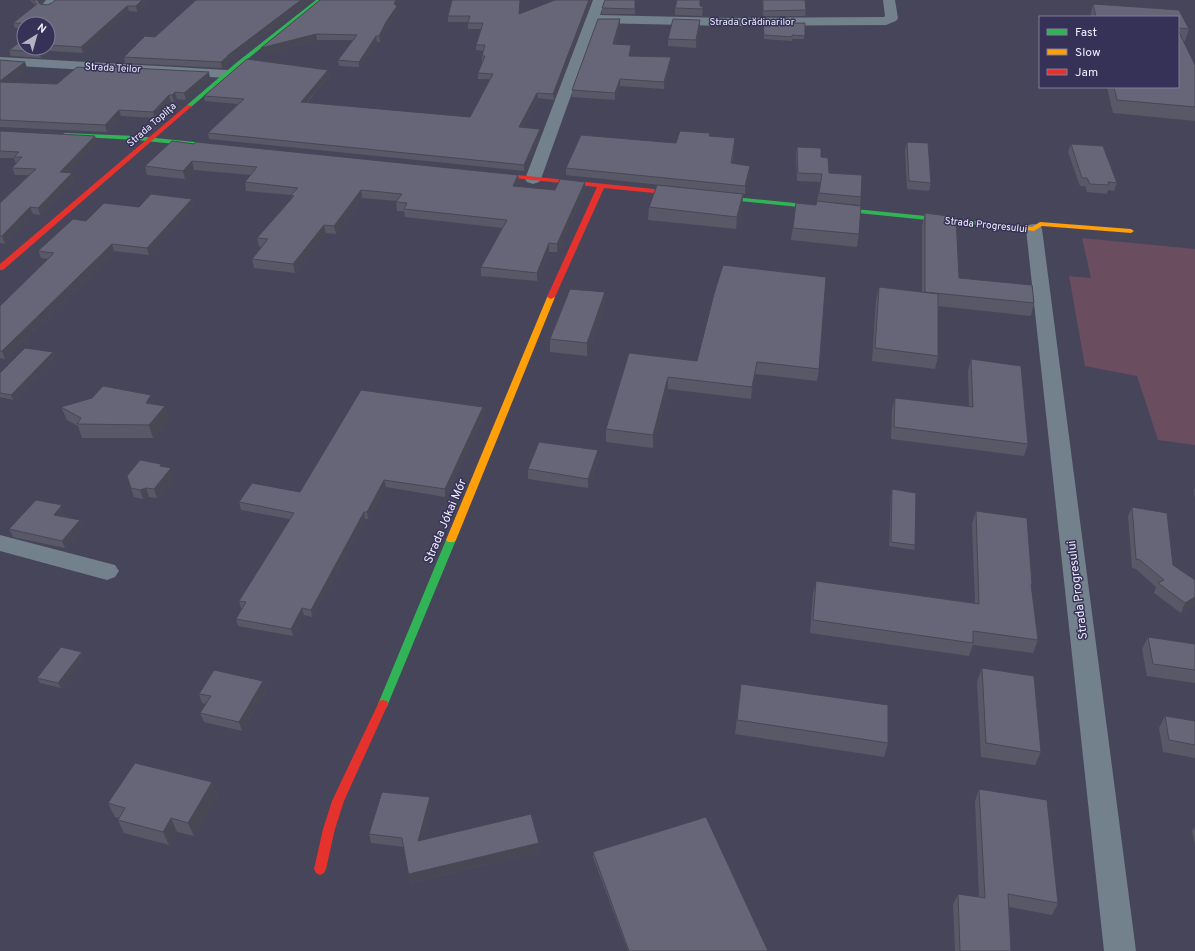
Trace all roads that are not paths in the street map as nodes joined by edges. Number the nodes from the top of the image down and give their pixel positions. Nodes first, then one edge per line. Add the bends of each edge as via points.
1 (319, 0) edge
2 (599, 0) edge
3 (889, 0) edge
4 (593, 20) junction
5 (0, 61) edge
6 (227, 74) junction
7 (53, 134) edge
8 (151, 139) junction
9 (237, 148) edge
10 (479, 173) edge
11 (534, 179) junction
12 (601, 186) junction
13 (1034, 229) junction
14 (1131, 231) dead end
15 (0, 268) edge
16 (0, 543) edge
17 (107, 571) dead end
18 (320, 869) dead end
19 (1120, 951) edge

1 - 6 street, Strada Toplița
2 - 4 street
3 - 4 street, Strada Grădinarilor via 892,18 886,21
4 - 11 street
5 - 6 street, Strada Teilor
6 - 8 street, Strada Toplița
7 - 8 street
8 - 9 street
8 - 15 street, Strada Toplița
10 - 11 street, Strada Progresului
11 - 12 street, Strada Progresului
12 - 13 street, Strada Progresului
12 - 18 street, Strada Jókai Mór via 555,288 382,703 338,801
13 - 14 street, Strada Progresului via 1040,224
13 - 19 street, Strada Progresului
16 - 17 street

